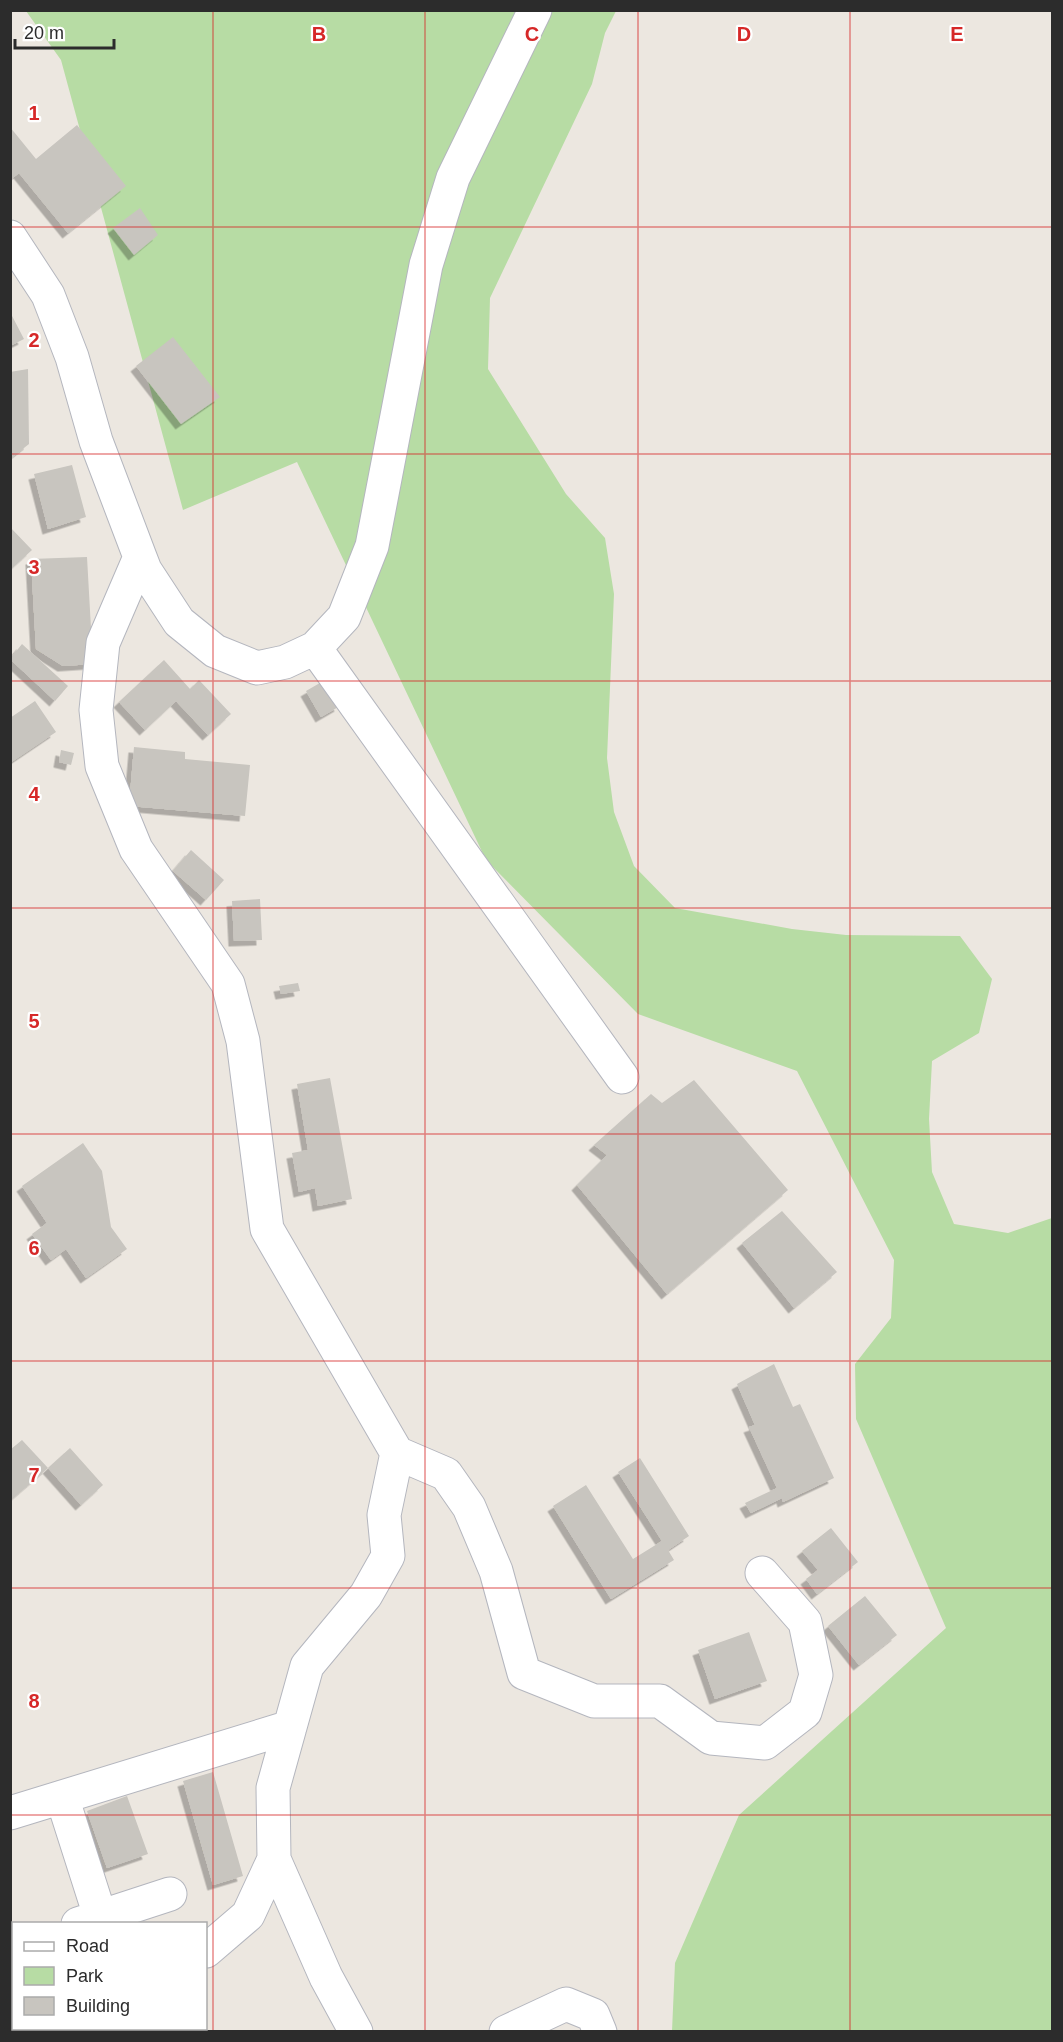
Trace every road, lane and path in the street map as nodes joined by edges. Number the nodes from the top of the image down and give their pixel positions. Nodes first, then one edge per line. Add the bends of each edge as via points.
1 (535, 10) edge
2 (10, 237) edge
3 (140, 556) junction
4 (315, 648) junction
5 (622, 1077) dead end
6 (397, 1453) junction
7 (762, 1573) dead end
8 (290, 1727) junction
9 (62, 1797) junction
10 (10, 1813) edge
11 (274, 1859) junction
12 (170, 1894) dead end
13 (89, 1920) edge
14 (207, 1950) edge
15 (356, 2031) edge
16 (506, 2031) edge
17 (600, 2031) edge

1 - 4 street via 453,178 426,265 372,546 344,617
2 - 3 street via 48,295 72,357 96,441
3 - 4 street via 179,622 215,651 256,668 285,662
3 - 6 street via 103,643 96,710 102,766 136,849 228,984 243,1041 267,1228
4 - 5 street
6 - 7 street via 446,1474 469,1507 496,1571 524,1673 594,1701 660,1701 711,1738 765,1743 805,1712 816,1675 805,1622
6 - 8 street via 384,1515 388,1556 366,1595 307,1666
8 - 9 street
8 - 11 street via 273,1788
9 - 10 street
9 - 13 street
11 - 14 street via 248,1915
11 - 15 street
12 - 13 street
16 - 17 street via 566,2004 594,2015

